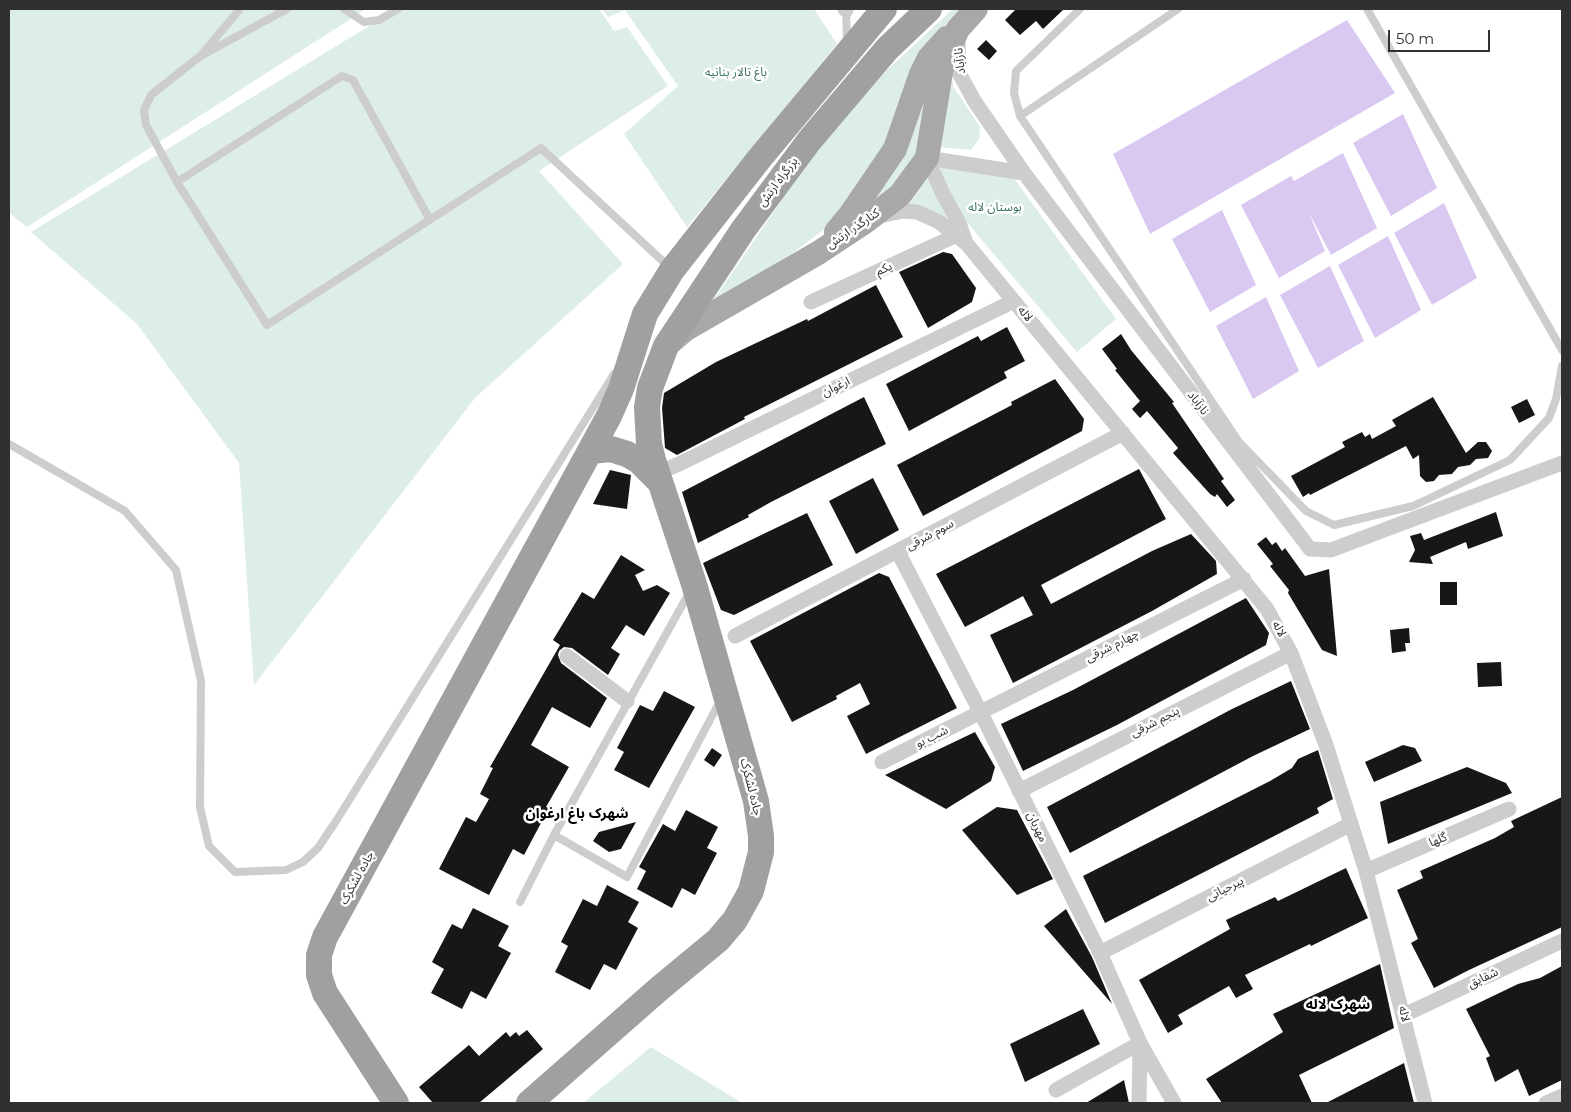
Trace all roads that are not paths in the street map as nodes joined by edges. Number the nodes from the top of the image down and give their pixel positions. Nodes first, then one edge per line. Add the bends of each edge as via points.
1 (240, 9) edge
2 (287, 9) edge
3 (344, 9) edge
4 (398, 9) edge
5 (846, 9) edge
6 (884, 9) edge
7 (929, 9) edge
8 (976, 9) edge
9 (1080, 9) edge
10 (1178, 9) edge
11 (1367, 9) edge
12 (958, 29) junction
13 (848, 51) junction
14 (199, 57) junction
15 (1020, 116) junction
16 (928, 158) junction
17 (1024, 173) junction
18 (177, 182) junction
19 (430, 220) junction
20 (865, 222) junction
21 (961, 239) junction
22 (818, 253) junction
23 (672, 270) junction
24 (1014, 301) junction
25 (811, 302) dead end
26 (636, 340) junction
27 (666, 346) junction
28 (1562, 350) edge
29 (1562, 366) edge
30 (650, 388) joint
31 (1123, 433) junction
32 (9, 444) edge
33 (590, 451) junction
34 (1562, 463) edge
35 (659, 478) junction
36 (898, 552) junction
37 (1244, 579) junction
38 (694, 584) junction
39 (735, 636) dead end
40 (1291, 653) junction
41 (567, 656) dead end
42 (725, 691) junction
43 (627, 701) junction
44 (981, 713) junction
45 (882, 762) dead end
46 (1019, 791) junction
47 (1509, 809) dead end
48 (1351, 824) junction
49 (554, 835) junction
50 (1366, 871) junction
51 (520, 902) dead end
52 (1562, 941) edge
53 (1100, 953) junction
54 (1404, 1015) junction
55 (1140, 1043) junction
56 (1056, 1090) dead end
57 (1562, 1096) edge
58 (396, 1103) edge
59 (530, 1103) edge
60 (1138, 1103) edge
61 (1174, 1103) edge
62 (1425, 1103) edge
63 (1546, 1103) edge

1 - 14 lane
2 - 14 lane
3 - 4 lane via 364,22 379,20
5 - 13 lane
6 - 13 highway
7 - 27 highway, بزرگراه ارتش via 887,49 809,141 743,230
8 - 12 main road, کنارگذر ارتش
9 - 15 lane via 1016,71 1014,93
10 - 15 lane
11 - 28 lane
12 - 16 main road, کنارگذر ارتش via 941,72
12 - 17 street, نازآباد via 958,61 963,82
12 - 22 main road via 929,58 902,134 883,169
13 - 23 highway
14 - 18 lane via 152,95 144,110 146,125
15 - 29 lane via 1240,442 1306,511 1334,525 1413,506 1510,460 1549,418
16 - 17 street
16 - 20 main road, کنارگذر ارتش via 900,195
16 - 21 street, لاله via 959,223
17 - 34 street, نازآباد via 1310,549 1331,550
18 - 19 lane via 267,324
18 - 19 lane via 342,76 353,80
19 - 23 lane via 541,148
20 - 21 street, لاله via 890,212 917,212 939,222
20 - 22 main road, کنارگذر ارتش
21 - 24 street, لاله
21 - 25 street, یکم
22 - 27 main road, کنارگذر ارتش via 686,329
23 - 26 highway via 645,314
24 - 31 street, لاله
24 - 35 street, ارغوان
26 - 27 highway
26 - 32 lane via 333,826 318,848 303,862 286,870 235,872 209,846 200,807 201,681 176,570 124,511
26 - 33 highway, جاده لشکرک via 621,389
27 - 30 highway, کنارگذر ارتش
30 - 35 highway, جاده لشکرک via 647,407 649,444
31 - 36 street, سوم شرقی
31 - 37 street, لاله
33 - 35 highway via 611,449 628,454
33 - 58 highway, جاده لشکرک via 318,955 325,993
35 - 38 highway, جاده لشکرک
36 - 39 street, سوم شرقی
36 - 44 street, مهربان
37 - 40 street, لاله via 1267,609
37 - 44 street, چهارم شرقی
38 - 42 highway, جاده لشکرک
38 - 43 lane
40 - 46 street, پنجم شرقی
40 - 48 street, لاله via 1318,721
41 - 43 street
42 - 49 lane via 627,877
42 - 59 highway, جاده لشکرک via 756,801 761,836 761,852 751,891 735,920 718,940
43 - 49 lane
44 - 45 street, شب بو
44 - 46 street, مهربان
46 - 53 street, مهربان
47 - 50 street, گلها
48 - 50 street, لاله
48 - 53 street, پیرحیاتی
49 - 51 lane
50 - 54 street, لاله
52 - 54 street, شقایق
53 - 55 street, مهربان
54 - 62 street, لاله
55 - 56 street
55 - 60 street
55 - 61 street, مهربان
57 - 63 street

